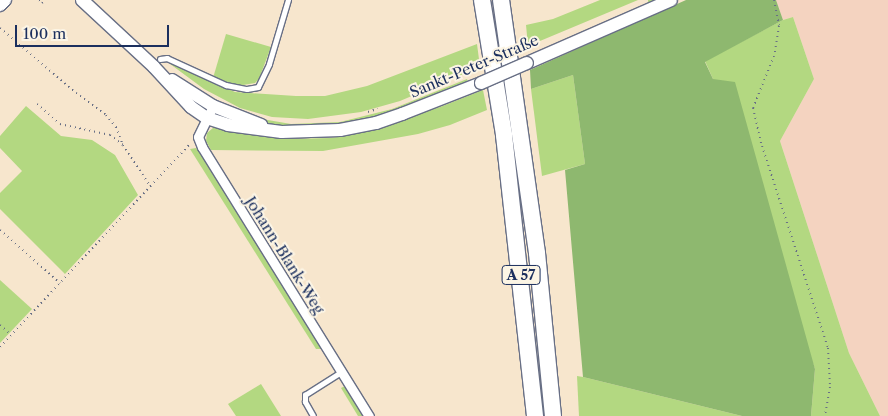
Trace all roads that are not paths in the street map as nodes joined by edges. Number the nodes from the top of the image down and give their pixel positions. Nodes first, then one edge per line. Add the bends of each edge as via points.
1 (6, 0) edge
2 (82, 0) edge
3 (288, 0) edge
4 (482, 0) edge
5 (501, 0) edge
6 (671, 0) edge
7 (0, 5) edge
8 (157, 63) junction
9 (213, 106) junction
10 (207, 118) junction
11 (282, 132) junction
12 (342, 372) junction
13 (313, 416) edge
14 (369, 416) edge
15 (535, 416) edge
16 (553, 416) edge

1 - 7 street
2 - 8 street, Sankt-Peter-Straße
3 - 8 lane via 269,64 258,87 226,85 167,58
4 - 15 highway, A 57 via 509,175
5 - 16 highway, A 57 via 536,243
6 - 11 street, Sankt-Peter-Straße, bridge via 482,83 376,123 340,130
8 - 9 street, Sankt-Peter-Straße
8 - 10 street, Sankt-Peter-Straße via 191,107
9 - 10 street
9 - 11 street, Sankt-Peter-Straße
10 - 11 street, Sankt-Peter-Straße via 250,129
10 - 12 street, Johann-Blank-Weg via 198,137 202,147
12 - 13 lane via 305,395
12 - 14 street, Johann-Blank-Weg

